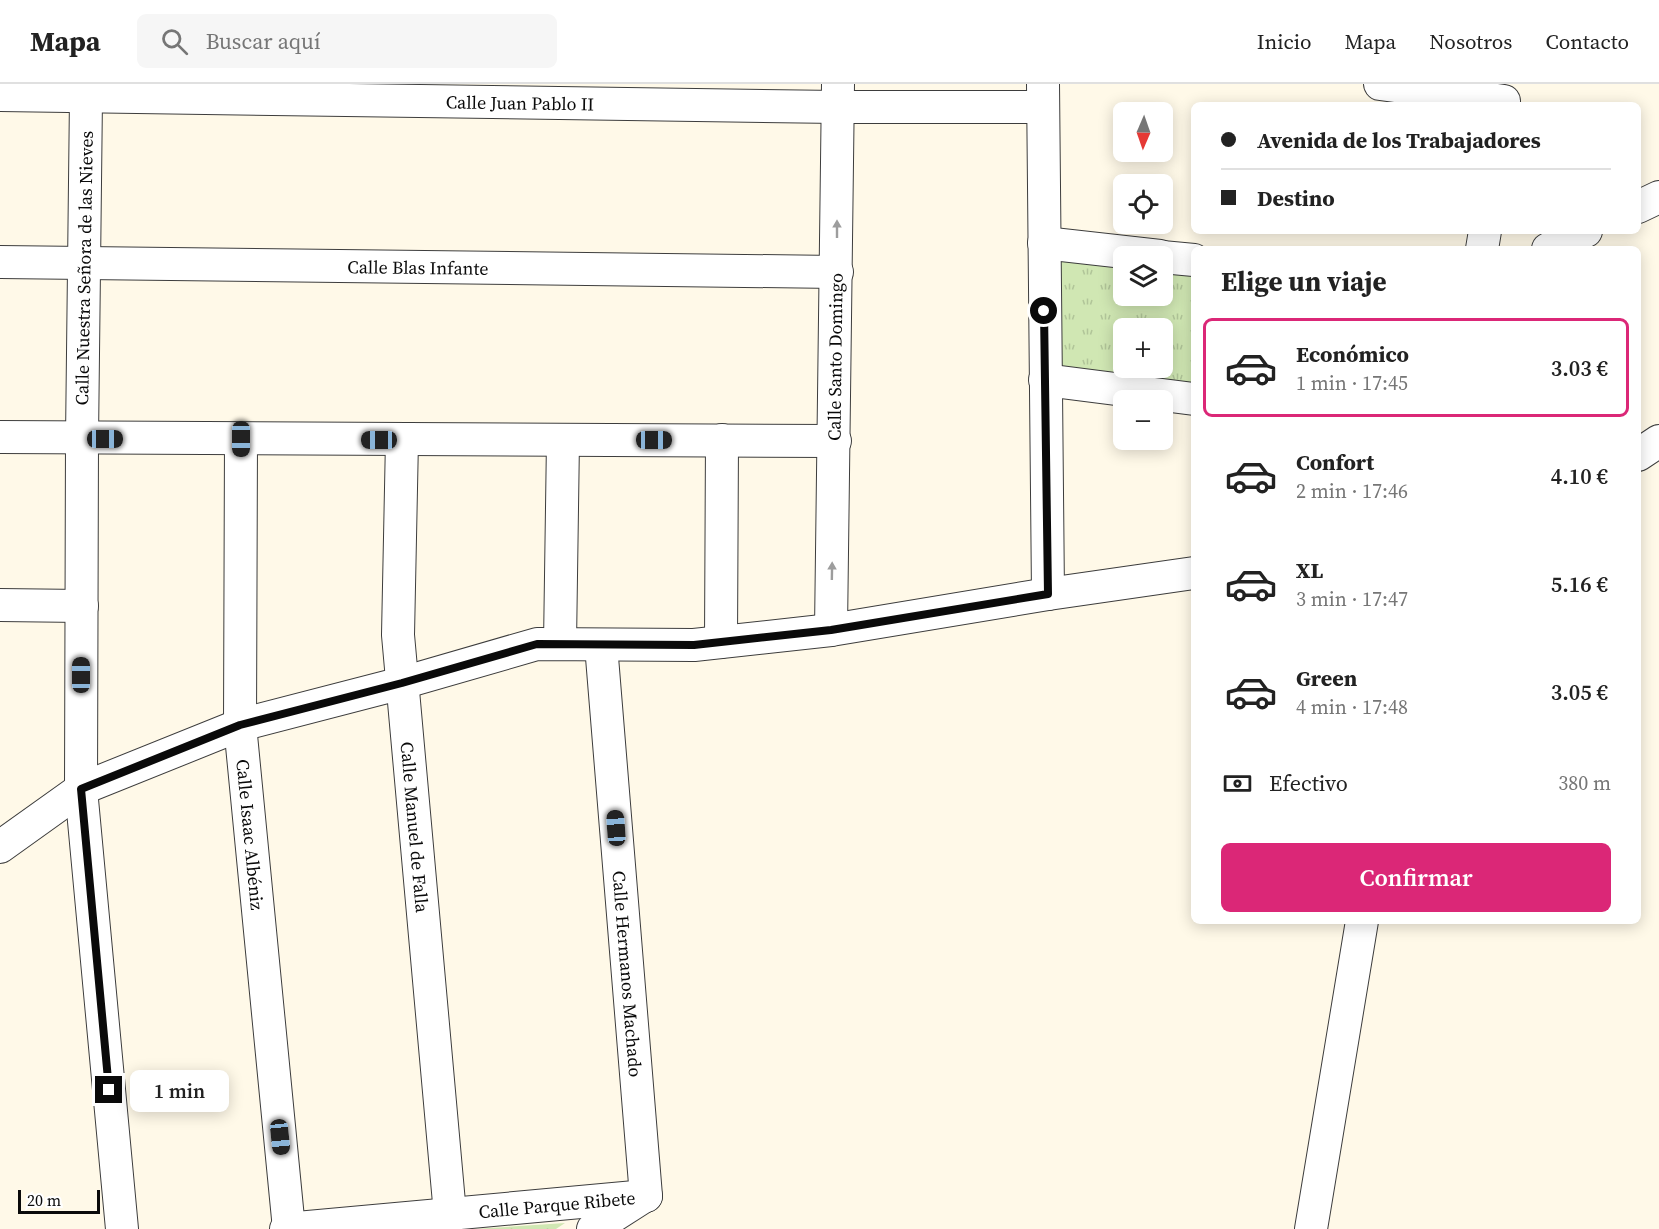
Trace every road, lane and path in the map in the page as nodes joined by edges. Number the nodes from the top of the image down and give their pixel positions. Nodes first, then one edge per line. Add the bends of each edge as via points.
1 (1380, 84) edge
2 (0, 95) edge
3 (838, 95) edge
4 (1042, 96) edge
5 (86, 97) junction
6 (1505, 97) edge
7 (1659, 197) edge
8 (1641, 206) edge
9 (1580, 234) edge
10 (1044, 243) junction
11 (1554, 246) edge
12 (1113, 251) edge
13 (1173, 258) edge
14 (1191, 261) edge
15 (0, 262) edge
16 (85, 264) junction
17 (837, 272) junction
18 (1045, 380) junction
19 (1191, 399) edge
20 (0, 437) edge
21 (82, 438) junction
22 (241, 439) junction
23 (402, 440) junction
24 (563, 440) junction
25 (722, 440) junction
26 (835, 441) junction
27 (1659, 441) edge
28 (1641, 453) edge
29 (1191, 573) edge
30 (1048, 594) junction
31 (0, 604) edge
32 (81, 606) junction
33 (831, 630) junction
34 (721, 642) junction
35 (560, 644) junction
36 (601, 645) junction
37 (402, 683) junction
38 (240, 725) junction
39 (81, 789) junction
40 (0, 847) edge
41 (1362, 924) edge
42 (646, 1196) junction
43 (450, 1214) junction
44 (122, 1229) edge
45 (288, 1229) edge
46 (593, 1229) edge
47 (1311, 1229) edge

1 - 6 street
2 - 5 street, Calle Juan Pablo II
3 - 4 street, Calle Juan Pablo II
3 - 5 street, Calle Juan Pablo II
17 -> 3 street, Calle Santo Domingo
4 - 10 street
5 - 16 street, Calle Nuestra Señora de las Nieves
7 - 8 street
9 - 11 street
10 - 12 street
10 - 18 street
13 - 14 street
15 - 16 street, Calle Blas Infante
16 - 17 street, Calle Blas Infante
16 - 21 street, Calle Nuestra Señora de las Nieves
17 - 26 street, Calle Santo Domingo
18 - 19 street
18 - 30 street
20 - 21 street
21 - 22 street
21 - 32 street, Calle Nuestra Señora de las Nieves
22 - 23 street
22 - 38 street, Calle Isaac Albéniz
23 - 24 street
23 - 37 street, Calle Manuel de Falla via 398,635
24 - 25 street
24 - 35 street
25 - 26 street
25 - 34 street
33 -> 26 street, Calle Santo Domingo
27 - 28 street
29 - 30 street
30 - 33 street
31 - 32 street
32 - 39 street, Calle Nuestra Señora de las Nieves
33 - 34 street
34 - 36 street
35 - 36 street
35 - 37 street via 537,644
36 - 42 street, Calle Hermanos Machado
37 - 38 street
37 - 43 street, Calle Manuel de Falla
38 - 39 street
38 - 45 street, Calle Isaac Albéniz
39 - 40 street
39 - 44 street, Calle Nuestra Señora de las Nieves
41 - 47 street
42 - 43 street, Calle Parque Ribete
42 - 46 street
43 - 45 street, Calle Parque Ribete

